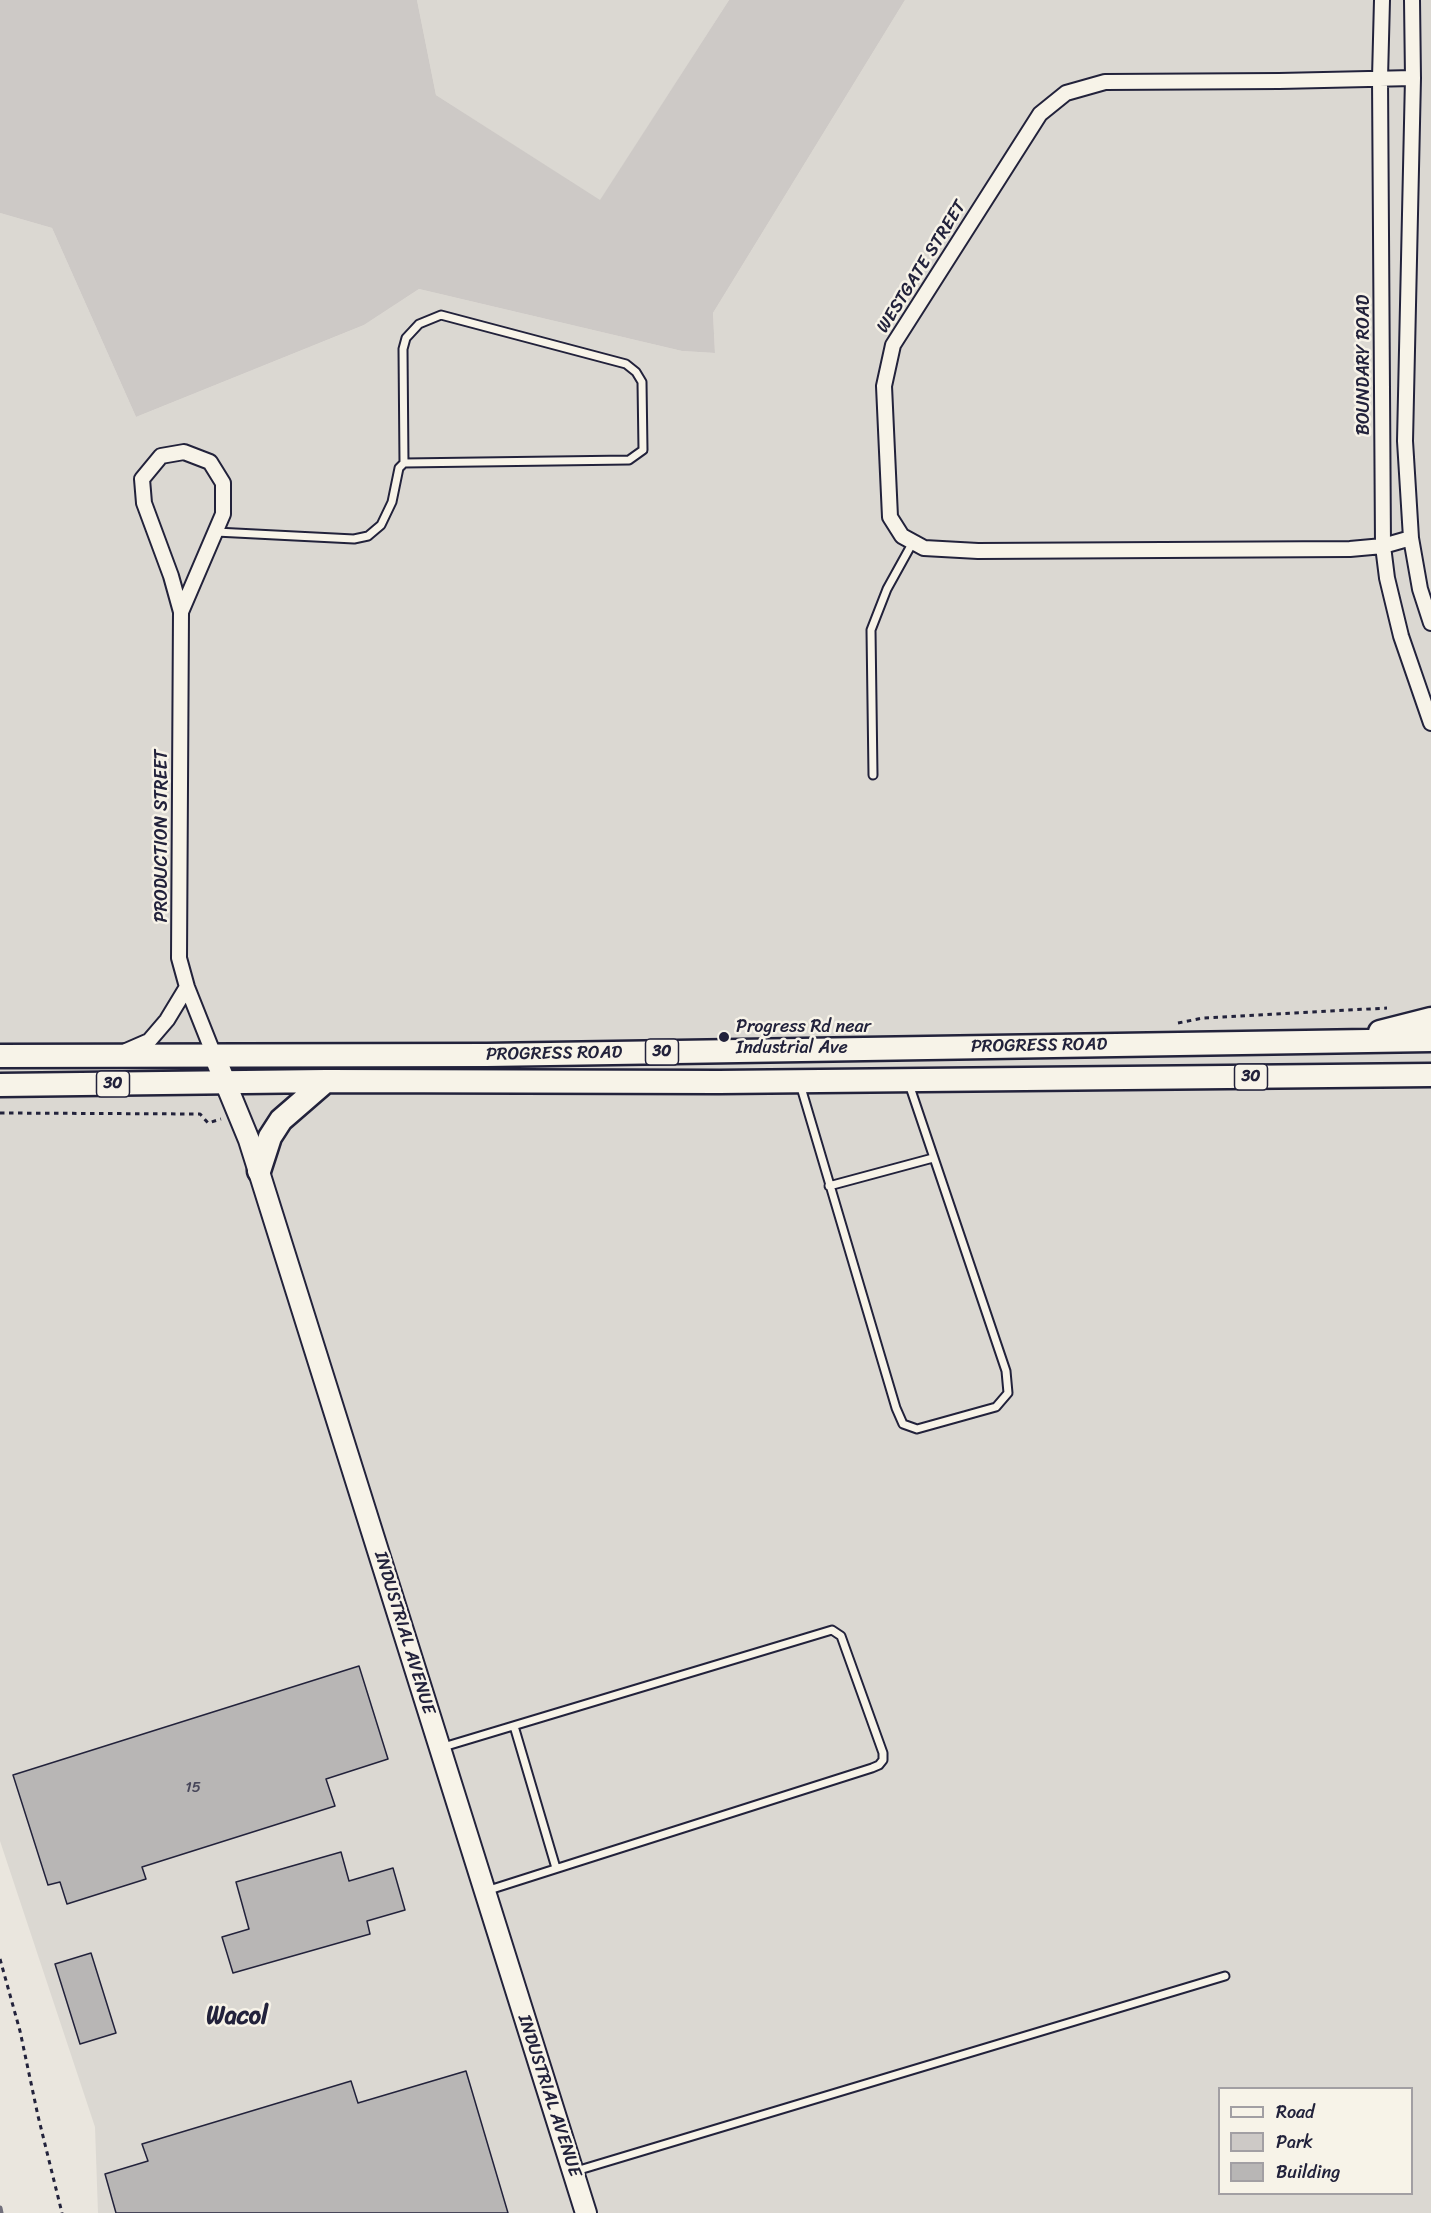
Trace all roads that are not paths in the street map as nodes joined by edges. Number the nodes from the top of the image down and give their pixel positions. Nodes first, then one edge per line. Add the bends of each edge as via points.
1 (1382, 0) edge
2 (1412, 0) edge
3 (1380, 78) junction
4 (1413, 78) junction
5 (404, 463) junction
6 (216, 532) junction
7 (1411, 538) junction
8 (913, 542) junction
9 (1383, 546) junction
10 (181, 612) junction
11 (1431, 623) edge
12 (1431, 723) edge
13 (873, 775) dead end
14 (187, 987) junction
15 (1431, 1020) edge
16 (1349, 1040) junction
17 (1431, 1040) edge
18 (214, 1055) junction
19 (0, 1056) edge
20 (115, 1056) junction
21 (1431, 1075) edge
22 (908, 1080) junction
23 (326, 1081) junction
24 (800, 1081) junction
25 (225, 1083) junction
26 (0, 1085) edge
27 (933, 1158) junction
28 (259, 1171) junction
29 (829, 1186) junction
30 (514, 1726) junction
31 (439, 1749) junction
32 (556, 1868) junction
33 (484, 1891) junction
34 (1225, 1976) dead end
35 (573, 2172) junction
36 (586, 2213) edge

1 - 3 street, BOUNDARY ROAD
2 - 4 street
3 - 4 street, WESTGATE STREET
3 - 8 street, WESTGATE STREET via 1105,82 1065,93 1040,114 893,345 884,386 890,518 902,536
3 - 9 street, BOUNDARY ROAD
4 - 7 street via 1406,441
5 - 5 lane via 629,460 643,450 642,382 626,364 441,315 419,324 406,338 403,349
5 - 6 lane via 381,525 368,536 354,539
6 - 10 street, PRODUCTION STREET
6 - 10 street, PRODUCTION STREET via 223,514 223,483 210,462 184,452 161,456 142,479 144,503
7 - 9 street
7 - 11 street
8 - 9 street via 924,548 978,551
8 - 13 lane via 887,589 871,630
9 - 12 street, BOUNDARY ROAD via 1398,625
10 - 14 street, PRODUCTION STREET via 179,958
14 - 18 street, PRODUCTION STREET
14 - 20 street via 149,1041
15 - 16 main road
16 - 17 main road, PROGRESS ROAD / 30
16 - 18 main road, PROGRESS ROAD / 30 via 640,1053
18 - 20 main road, PROGRESS ROAD / 30
18 - 25 street, INDUSTRIAL AVENUE
19 - 20 main road, PROGRESS ROAD / 30
21 - 22 main road, PROGRESS ROAD / 30
22 - 24 main road, PROGRESS ROAD / 30
22 - 27 lane
23 - 24 main road, PROGRESS ROAD / 30
23 - 25 main road, PROGRESS ROAD / 30
23 - 28 main road via 280,1120
24 - 29 lane
25 - 26 main road, PROGRESS ROAD / 30
25 - 28 street, INDUSTRIAL AVENUE
27 - 29 lane
27 - 29 lane via 1006,1371 1008,1393 996,1407 917,1429 903,1424 896,1408
28 - 31 street, INDUSTRIAL AVENUE
30 - 31 lane
30 - 32 lane
30 - 32 lane via 832,1630 841,1636 883,1753 883,1760 872,1768
31 - 33 street, INDUSTRIAL AVENUE
32 - 33 lane
33 - 35 street, INDUSTRIAL AVENUE
34 - 35 lane
35 - 36 street, INDUSTRIAL AVENUE

